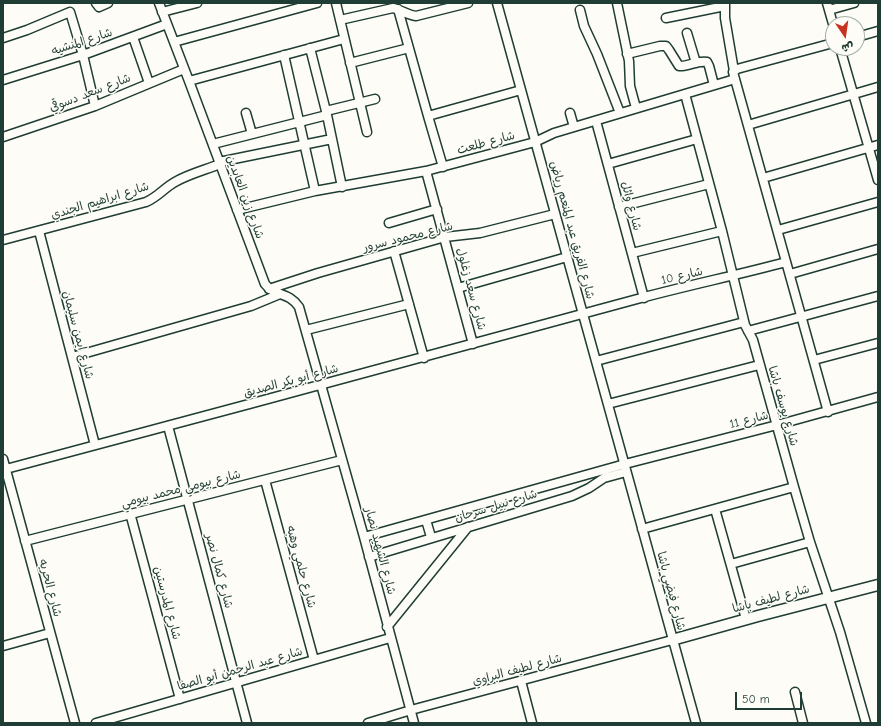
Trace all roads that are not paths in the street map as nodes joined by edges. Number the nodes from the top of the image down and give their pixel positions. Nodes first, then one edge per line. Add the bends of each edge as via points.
1 (96, 3) edge
2 (108, 3) edge
3 (158, 3) edge
4 (197, 3) edge
5 (317, 3) edge
6 (336, 3) edge
7 (468, 3) edge
8 (497, 3) edge
9 (617, 3) edge
10 (854, 3) edge
11 (725, 5) edge
12 (828, 6) edge
13 (398, 9) junction
14 (580, 10) dead end
15 (162, 12) junction
16 (831, 16) edge
17 (666, 18) dead end
18 (340, 20) junction
19 (167, 24) junction
20 (878, 31) edge
21 (687, 33) dead end
22 (865, 35) edge
23 (133, 37) junction
24 (3, 38) edge
25 (344, 39) junction
26 (174, 42) junction
27 (825, 46) edge
28 (310, 48) junction
29 (409, 48) junction
30 (627, 54) junction
31 (83, 55) junction
32 (284, 55) junction
33 (842, 56) edge
34 (350, 63) junction
35 (696, 63) junction
36 (184, 68) junction
37 (734, 75) junction
38 (3, 80) edge
39 (189, 81) junction
40 (150, 83) junction
41 (714, 85) junction
42 (878, 87) edge
43 (521, 90) junction
44 (685, 94) junction
45 (853, 94) junction
46 (375, 99) dead end
47 (360, 103) junction
48 (95, 106) junction
49 (636, 108) junction
50 (246, 113) dead end
51 (326, 113) junction
52 (570, 113) dead end
53 (620, 113) junction
54 (428, 116) junction
55 (596, 121) junction
56 (299, 122) junction
57 (748, 124) junction
58 (574, 127) junction
59 (367, 132) dead end
60 (252, 134) junction
61 (3, 137) edge
62 (332, 139) junction
63 (697, 139) junction
64 (535, 142) junction
65 (213, 144) junction
66 (305, 145) junction
67 (878, 145) edge
68 (869, 148) junction
69 (220, 163) junction
70 (608, 164) junction
71 (443, 167) junction
72 (426, 171) junction
73 (763, 178) junction
74 (878, 180) edge
75 (709, 184) junction
76 (342, 187) junction
77 (315, 191) junction
78 (878, 202) edge
79 (619, 207) junction
80 (437, 209) junction
81 (237, 210) junction
82 (555, 214) junction
83 (389, 223) dead end
84 (778, 230) junction
85 (39, 231) junction
86 (722, 231) junction
87 (445, 238) junction
88 (3, 240) edge
89 (878, 249) edge
90 (394, 251) junction
91 (632, 253) junction
92 (567, 257) junction
93 (786, 262) junction
94 (790, 274) junction
95 (733, 276) junction
96 (458, 288) junction
97 (269, 289) junction
98 (280, 294) junction
99 (878, 296) edge
100 (644, 298) junction
101 (409, 304) junction
102 (583, 314) junction
103 (802, 317) junction
104 (744, 322) junction
105 (306, 330) junction
106 (748, 331) junction
107 (878, 343) edge
108 (473, 344) junction
109 (72, 357) junction
110 (424, 358) junction
111 (814, 360) junction
112 (596, 361) junction
113 (759, 365) junction
114 (321, 386) junction
115 (878, 398) edge
116 (608, 404) junction
117 (828, 412) junction
118 (777, 425) junction
119 (168, 426) junction
120 (95, 446) junction
121 (3, 459) edge
122 (342, 460) junction
123 (626, 468) junction
124 (6, 469) junction
125 (265, 480) junction
126 (794, 487) junction
127 (188, 500) junction
128 (715, 509) junction
129 (130, 513) junction
130 (426, 520) junction
131 (468, 527) junction
132 (642, 529) junction
133 (364, 537) junction
134 (432, 537) junction
135 (25, 540) junction
136 (810, 542) junction
137 (369, 556) junction
138 (731, 564) junction
139 (878, 585) edge
140 (829, 598) junction
141 (746, 619) junction
142 (388, 627) junction
143 (50, 633) junction
144 (390, 638) junction
145 (672, 640) junction
146 (3, 646) edge
147 (314, 660) junction
148 (521, 681) junction
149 (236, 682) junction
150 (795, 692) dead end
151 (180, 699) junction
152 (411, 710) junction
153 (74, 723) edge
154 (96, 723) edge
155 (247, 723) edge
156 (368, 723) edge
157 (414, 723) edge
158 (532, 723) edge
159 (696, 723) edge
160 (803, 723) edge
161 (866, 723) edge

1 - 2 street via 99,7
3 - 15 street, شارع زين العابدين
4 - 15 street
5 - 26 street
6 - 18 street
7 - 13 street via 416,16
8 - 43 street, شارع الفريق عبد المنعم رياض
9 - 30 street
10 - 12 street
11 - 17 street
11 - 37 street via 724,18
12 - 16 street
13 - 18 street
13 - 29 street
14 - 53 street via 584,26 595,47
15 - 19 street, شارع زين العابدين
18 - 25 street
19 - 23 street, شارع المنشيه
19 - 26 street, شارع زين العابدين
20 - 22 street
21 - 35 street
23 - 31 street, شارع المنشيه
23 - 40 street
24 - 31 street via 70,12
25 - 28 street
25 - 34 street
26 - 36 street, شارع زين العابدين
27 - 37 street, شارع طلعت
28 - 32 street
28 - 51 street
29 - 34 street
29 - 54 street
30 - 35 street via 663,46 668,48 679,66
30 - 49 street via 630,86
31 - 38 street, شارع المنشيه
31 - 48 street
32 - 39 street
32 - 56 street
33 - 45 street
34 - 47 street
35 - 41 street via 704,61 708,64
36 - 39 street, شارع زين العابدين
36 - 40 street, شارع سعد دسوقي
37 - 41 street, شارع طلعت
37 - 57 street
39 - 65 street, شارع زين العابدين
40 - 48 street, شارع سعد دسوقي
41 - 44 street, شارع طلعت
42 - 45 street
43 - 54 street
43 - 64 street, شارع الفريق عبد المنعم رياض
44 - 49 street, شارع طلعت
44 - 63 street, شارع يوسف باشا
45 - 57 street
45 - 68 street
46 - 47 street
47 - 51 street
47 - 59 street
48 - 61 street, شارع سعد دسوقي
49 - 53 street, شارع طلعت
50 - 60 street
51 - 56 street
51 - 62 street
52 - 58 street
53 - 55 street, شارع طلعت
54 - 71 street
55 - 58 street, شارع طلعت
55 - 70 street, شارع وائل
56 - 60 street
56 - 66 street
57 - 73 street
58 - 64 street, شارع طلعت
60 - 65 street
62 - 66 street, شارع ابراهيم الجندي
62 - 76 street
63 - 70 street
63 - 75 street, شارع يوسف باشا
64 - 71 street, شارع طلعت
64 - 82 street, شارع الفريق عبد المنعم رياض
65 - 69 street, شارع زين العابدين
66 - 69 street, شارع ابراهيم الجندي
66 - 77 street
67 - 68 street
68 - 73 street
68 - 74 street
69 - 81 street, شارع زين العابدين
69 - 85 street, شارع ابراهيم الجندي via 175,182 154,199
70 - 79 street, شارع وائل
71 - 72 street, شارع طلعت
72 - 76 street, شارع طلعت
72 - 80 street, شارع سعد زغلول
73 - 84 street
75 - 79 street
75 - 86 street, شارع يوسف باشا
76 - 77 street, شارع طلعت
77 - 81 street, شارع طلعت
78 - 84 street
79 - 91 street, شارع وائل
80 - 83 street
80 - 87 street, شارع سعد زغلول
81 - 97 street, شارع زين العابدين via 261,275
82 - 87 street, شارع محمود سرور via 480,233
82 - 92 street, شارع الفريق عبد المنعم رياض
84 - 93 street
85 - 88 street, شارع ابراهيم الجندي
85 - 109 street, شارع ايمن سليمان
86 - 91 street
86 - 95 street, شارع يوسف باشا
87 - 90 street, شارع محمود سرور
87 - 96 street, شارع سعد زغلول
89 - 94 street
90 - 97 street, شارع محمود سرور
90 - 101 street
91 - 100 street, شارع وائل
92 - 96 street
92 - 102 street, شارع الفريق عبد المنعم رياض
93 - 94 street
93 - 95 street, شارع 10
94 - 103 street
95 - 100 street, شارع 10
95 - 104 street, شارع يوسف باشا
96 - 108 street, شارع سعد زغلول
97 - 98 street
98 - 105 street via 294,300 299,307
98 - 109 street via 251,306
99 - 103 street
100 - 102 street, شارع 10
101 - 105 street
101 - 110 street
102 - 108 street, شارع أبو بكر الصديق
102 - 112 street, شارع الفريق عبد المنعم رياض
103 - 106 street
103 - 111 street
104 - 106 street, شارع يوسف باشا
104 - 112 street
105 - 114 street
106 - 113 street, شارع يوسف باشا
107 - 111 street
108 - 110 street, شارع أبو بكر الصديق
109 - 120 street, شارع ايمن سليمان
110 - 114 street, شارع أبو بكر الصديق
111 - 117 street
112 - 116 street, شارع الفريق عبد المنعم رياض
113 - 116 street
113 - 118 street, شارع يوسف باشا
114 - 119 street, شارع أبو بكر الصديق
114 - 122 street, شارع الشهيد نصار
115 - 117 street, شارع 11
116 - 123 street, شارع الفريق عبد المنعم رياض
117 - 118 street, شارع 11
118 - 123 street, شارع 11
118 - 126 street, شارع يوسف باشا
119 - 120 street, شارع أبو بكر الصديق
119 - 127 street, شارع كمال نصر
120 - 124 street, شارع أبو بكر الصديق
121 - 124 street, شارع الحريه
122 - 125 street, شارع بيومي محمد بيومي
122 - 133 street, شارع الشهيد نصار
123 - 130 street, شارع نبيل سرحان
123 - 131 street, شارع نبيل سرحان via 580,493
123 - 132 street, شارع فيضي باشا
124 - 135 street, شارع الحريه
125 - 127 street, شارع بيومي محمد بيومي
125 - 147 street, شارع حلمي وهبه
126 - 128 street
126 - 136 street, شارع يوسف باشا
127 - 129 street, شارع بيومي محمد بيومي
127 - 149 street, شارع كمال نصر
128 - 132 street
128 - 138 street
129 - 135 street, شارع بيومي محمد بيومي
129 - 151 street, شارع المدرستين
130 - 133 street, شارع نبيل سرحان
130 - 134 street
131 - 134 street, شارع نبيل سرحان
131 - 142 street
132 - 145 street, شارع فيضي باشا
133 - 137 street, شارع الشهيد نصار
134 - 137 street, شارع نبيل سرحان
135 - 143 street, شارع الحريه
136 - 138 street
136 - 140 street, شارع يوسف باشا
137 - 142 street, شارع الشهيد نصار
138 - 141 street
139 - 140 street, شارع لطيف باشا
140 - 141 street, شارع لطيف باشا
140 - 161 street, شارع يوسف باشا
141 - 145 street, شارع لطيف باشا
142 - 144 street, شارع الشهيد نصار
143 - 146 street
143 - 153 street, شارع الحريه
144 - 147 street, شارع عبد الرحمن أبو الصفا
144 - 152 street, شارع الشهيد نصار
145 - 148 street, شارع لطيف البراوي
145 - 159 street, شارع فيضي باشا
147 - 149 street, شارع عبد الرحمن أبو الصفا
148 - 152 street, شارع لطيف البراوي
148 - 158 street
149 - 151 street, شارع عبد الرحمن أبو الصفا
149 - 155 street, شارع كمال نصر
150 - 160 street
151 - 154 street, شارع عبد الرحمن أبو الصفا
152 - 156 street, شارع لطيف البراوي
152 - 157 street, شارع الشهيد نصار

